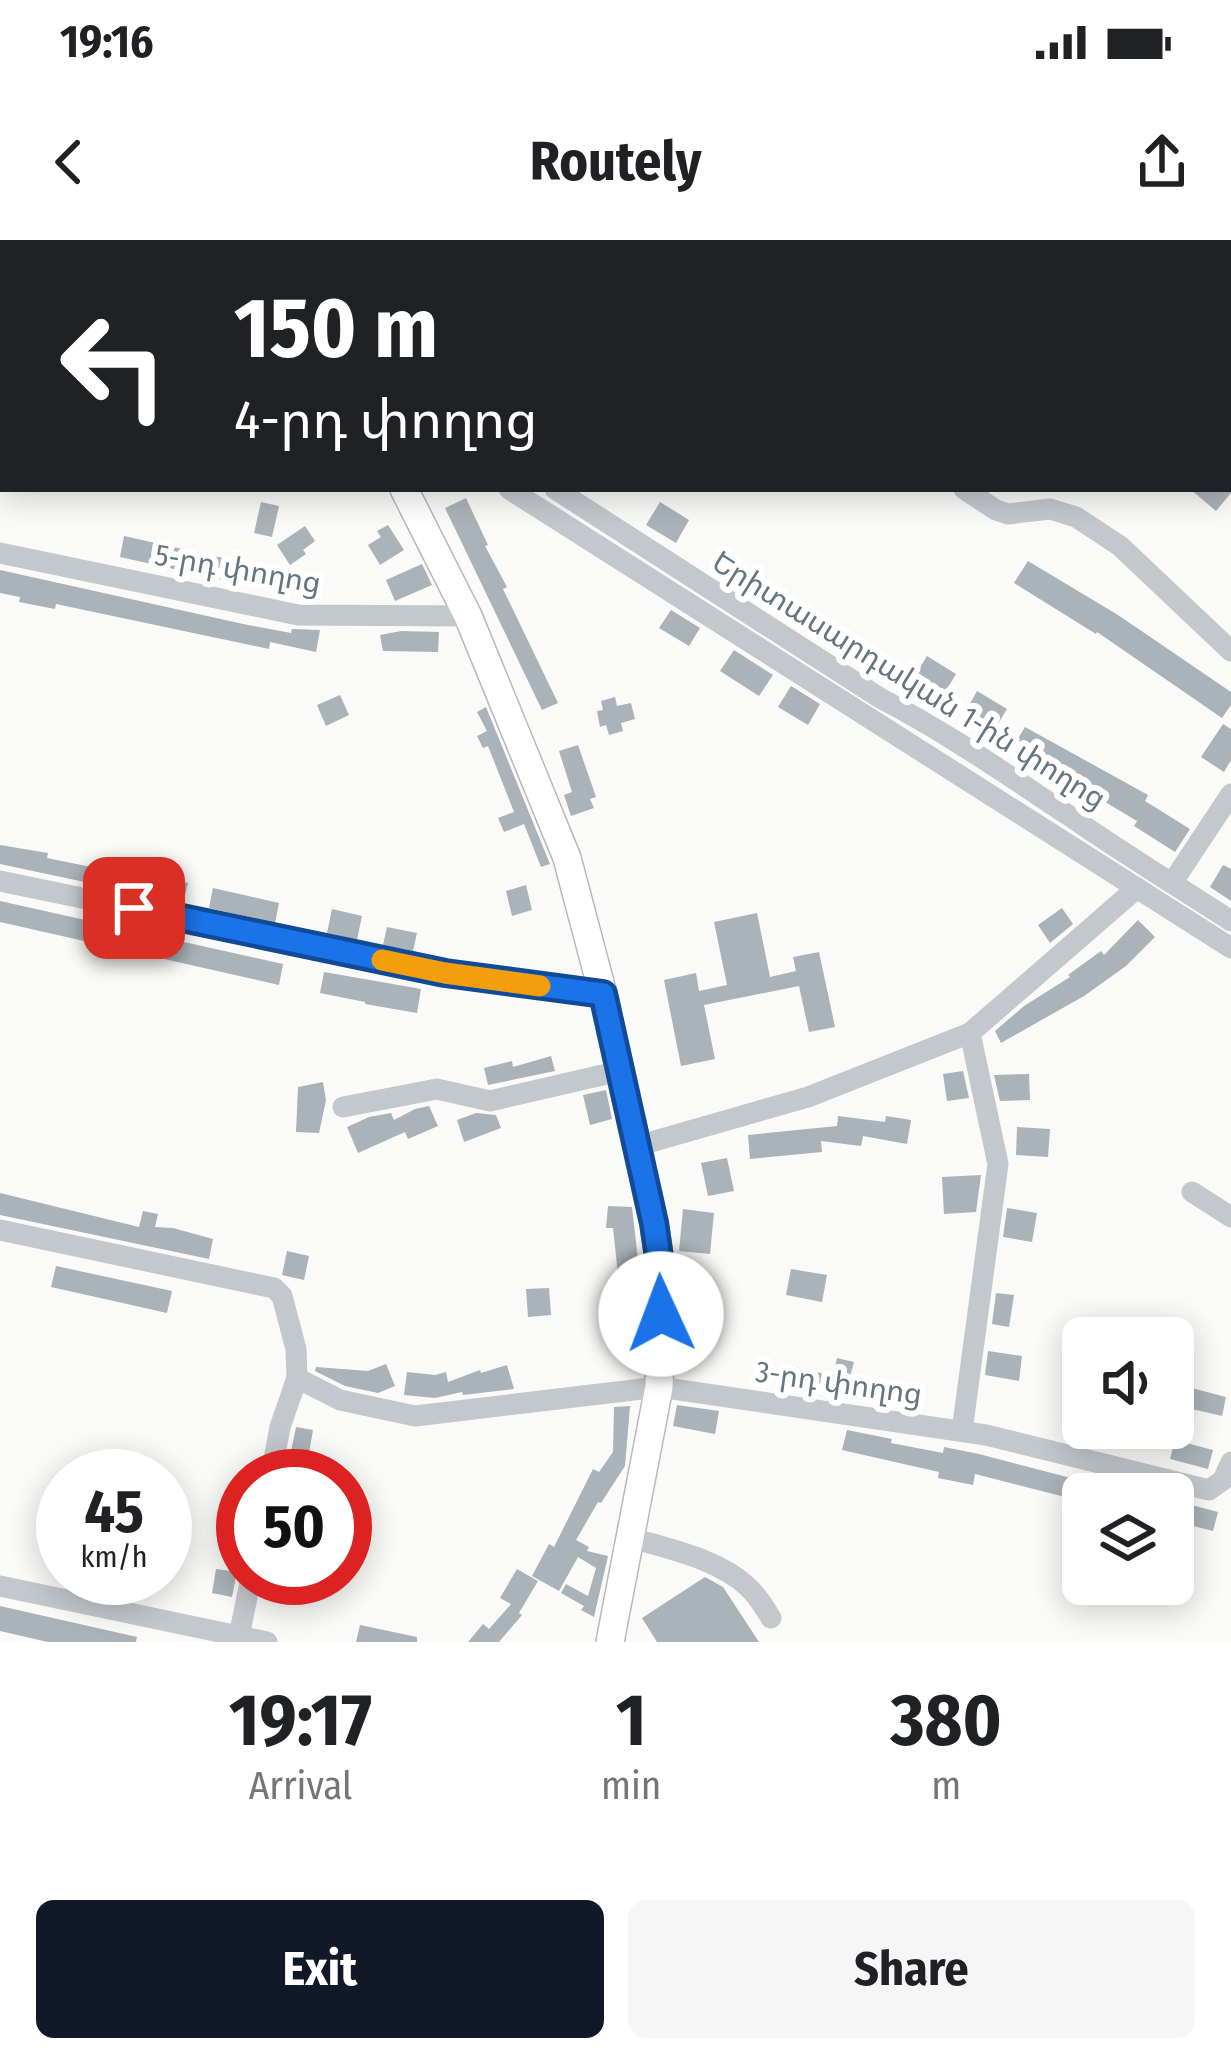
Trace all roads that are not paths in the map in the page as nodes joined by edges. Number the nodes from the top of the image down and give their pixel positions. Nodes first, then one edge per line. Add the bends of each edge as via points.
1 (405, 492) edge
2 (514, 492) edge
3 (560, 492) edge
4 (969, 492) edge
5 (0, 553) edge
6 (467, 616) junction
7 (1231, 651) edge
8 (1231, 794) edge
9 (0, 881) edge
10 (1172, 883) junction
11 (1137, 888) junction
12 (1231, 921) edge
13 (1231, 948) edge
14 (603, 994) junction
15 (970, 1034) junction
16 (620, 1071) junction
17 (343, 1108) dead end
18 (638, 1146) junction
19 (1192, 1192) dead end
20 (1231, 1217) edge
21 (0, 1230) edge
22 (297, 1378) junction
23 (659, 1387) junction
24 (962, 1432) junction
25 (276, 1449) edge
26 (1231, 1462) edge
27 (632, 1538) junction
28 (0, 1586) edge
29 (245, 1605) edge
30 (771, 1618) dead end
31 (239, 1636) junction
32 (267, 1642) edge
33 (610, 1642) edge

1 - 6 main road
2 - 11 street
3 - 10 street, Երիտասարդական 1-ին փողոց
4 - 7 street via 1008,514 1050,509 1076,517 1120,546
5 - 6 street, 5-րդ փողոց via 298,615
6 - 14 main road via 567,858
8 - 10 street
9 - 14 street via 445,973
10 - 12 street, Երիտասարդական 1-ին փողոց
11 - 13 street
11 - 15 street
14 - 16 main road
15 - 18 street via 808,1096
15 - 24 street via 998,1164
16 - 17 street via 490,1101 437,1089
16 - 18 main road
18 - 23 main road via 662,1278
19 - 20 street
21 - 22 street via 274,1288 296,1348
22 - 23 street, 3-րդ փողոց via 340,1400 415,1416
22 - 25 street
23 - 24 street, 3-րդ փողոց
23 - 27 main road
24 - 26 street, 3-րդ փողոց via 1209,1490
27 - 30 street via 744,1582
27 - 33 main road
28 - 31 street
29 - 31 street
31 - 32 street

